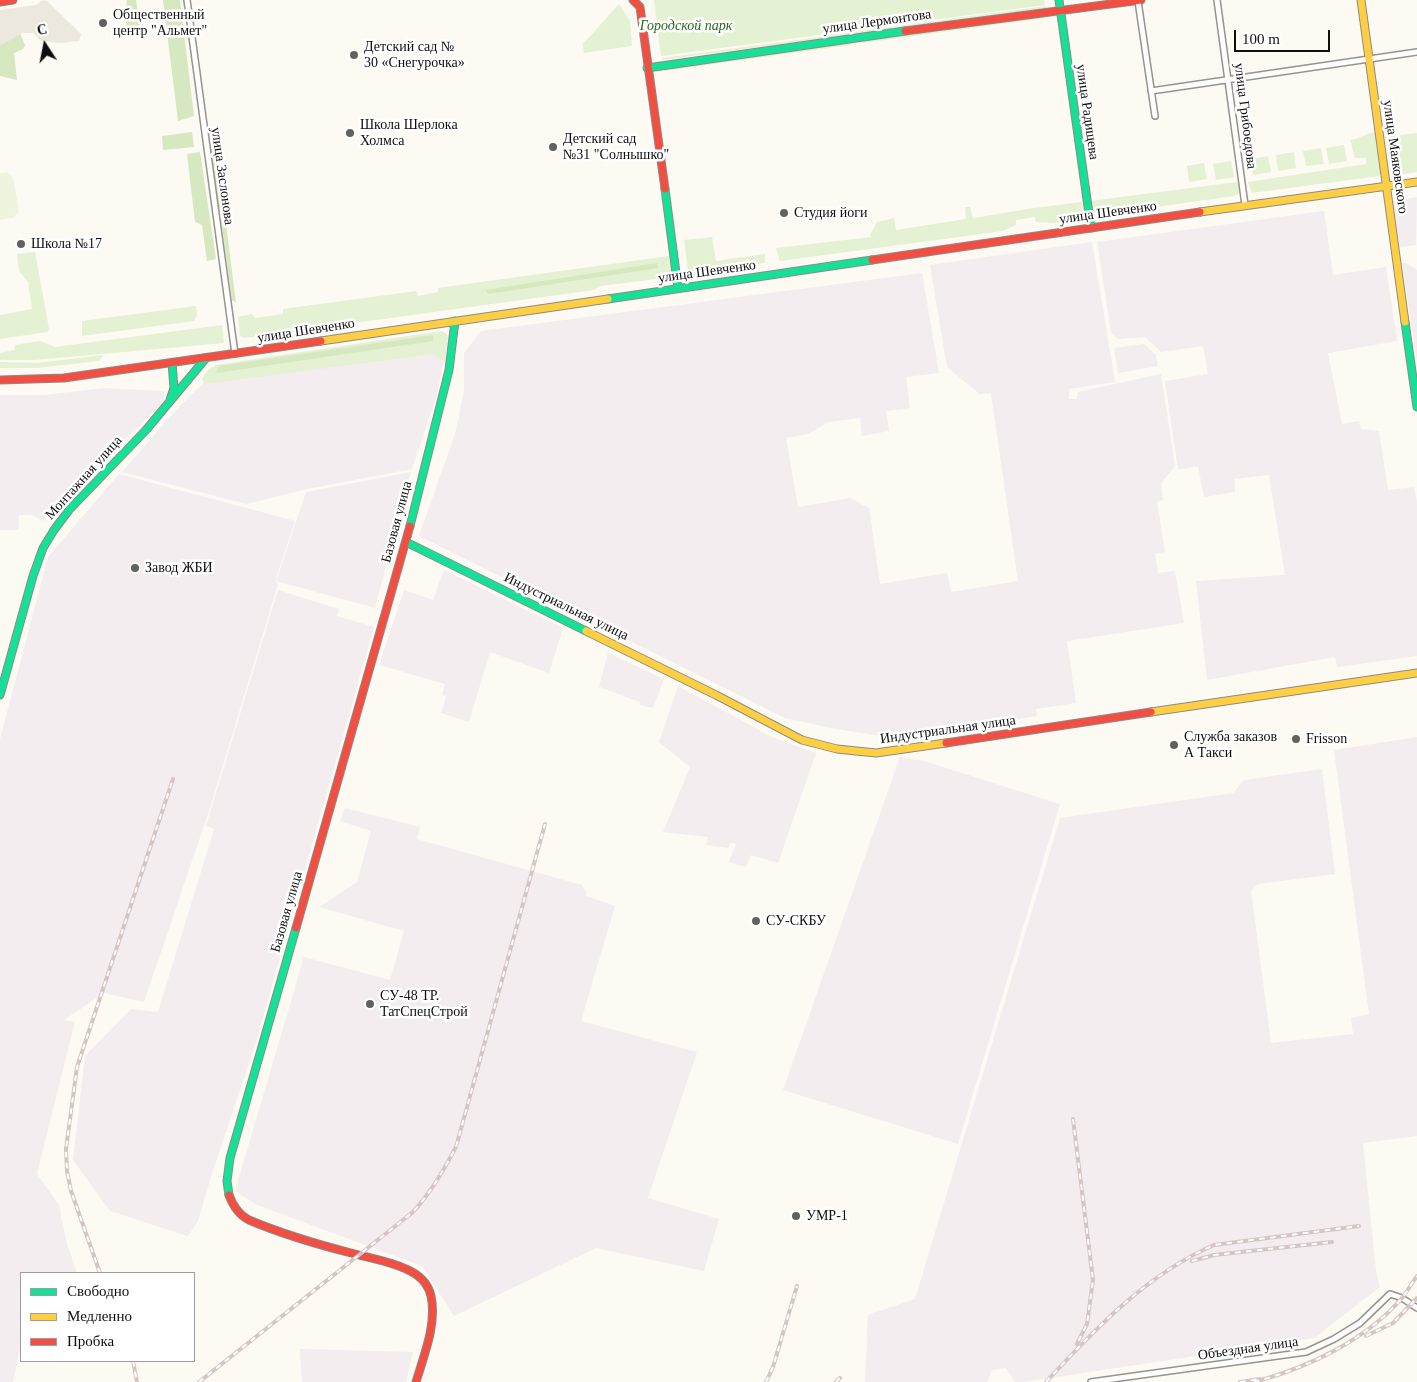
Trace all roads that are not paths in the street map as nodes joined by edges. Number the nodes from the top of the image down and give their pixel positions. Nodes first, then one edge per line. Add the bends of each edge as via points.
1 (12, 0) edge
2 (187, 0) edge
3 (633, 0) edge
4 (1059, 0) edge
5 (1139, 0) edge
6 (1217, 0) edge
7 (1362, 0) edge
8 (0, 2) edge
9 (1060, 11) junction
10 (1417, 52) edge
11 (1369, 59) junction
12 (647, 68) junction
13 (1229, 79) junction
14 (1151, 90) junction
15 (1155, 116) dead end
16 (1417, 182) edge
17 (1387, 186) junction
18 (1245, 205) junction
19 (1091, 228) junction
20 (678, 288) junction
21 (455, 321) junction
22 (235, 354) junction
23 (206, 358) junction
24 (172, 363) junction
25 (0, 380) edge
26 (170, 402) junction
27 (1417, 407) edge
28 (406, 542) junction
29 (1417, 673) edge
30 (0, 695) edge
31 (1417, 1308) edge
32 (416, 1382) edge
33 (1091, 1382) edge

1 - 8 street
2 - 22 street, улица Заслонова
3 - 12 street via 640,7
4 - 9 street, улица Радищева
5 - 9 street, улица Лермонтова
5 - 14 street
6 - 13 street, улица Грибоедова
7 - 11 street, улица Маяковского
9 - 12 street, улица Лермонтова
9 - 19 street, улица Радищева
10 - 11 street
11 - 13 street
11 - 17 street, улица Маяковского
12 - 20 street
13 - 14 street
13 - 18 street, улица Грибоедова
14 - 15 street
16 - 17 street, улица Шевченко
17 - 18 street, улица Шевченко
17 - 27 street, улица Маяковского
18 - 19 street, улица Шевченко
19 - 20 street, улица Шевченко
20 - 21 street, улица Шевченко
21 - 22 street, улица Шевченко
21 - 28 street, Базовая улица via 449,372
22 - 23 street, улица Шевченко
23 - 24 street, улица Шевченко
23 - 26 street, Монтажная улица
24 - 25 street, улица Шевченко via 57,378
24 - 26 street via 174,388
26 - 30 street, Монтажная улица via 68,510 43,548 32,576
28 - 29 street, Индустриальная улица via 802,740 837,749 876,753
28 - 32 street, Базовая улица via 232,1150 226,1181 228,1196 244,1218 293,1237 404,1268 426,1284 431,1296 433,1320
31 - 33 street, Объездная улица via 1390,1294 1360,1322 1306,1352

